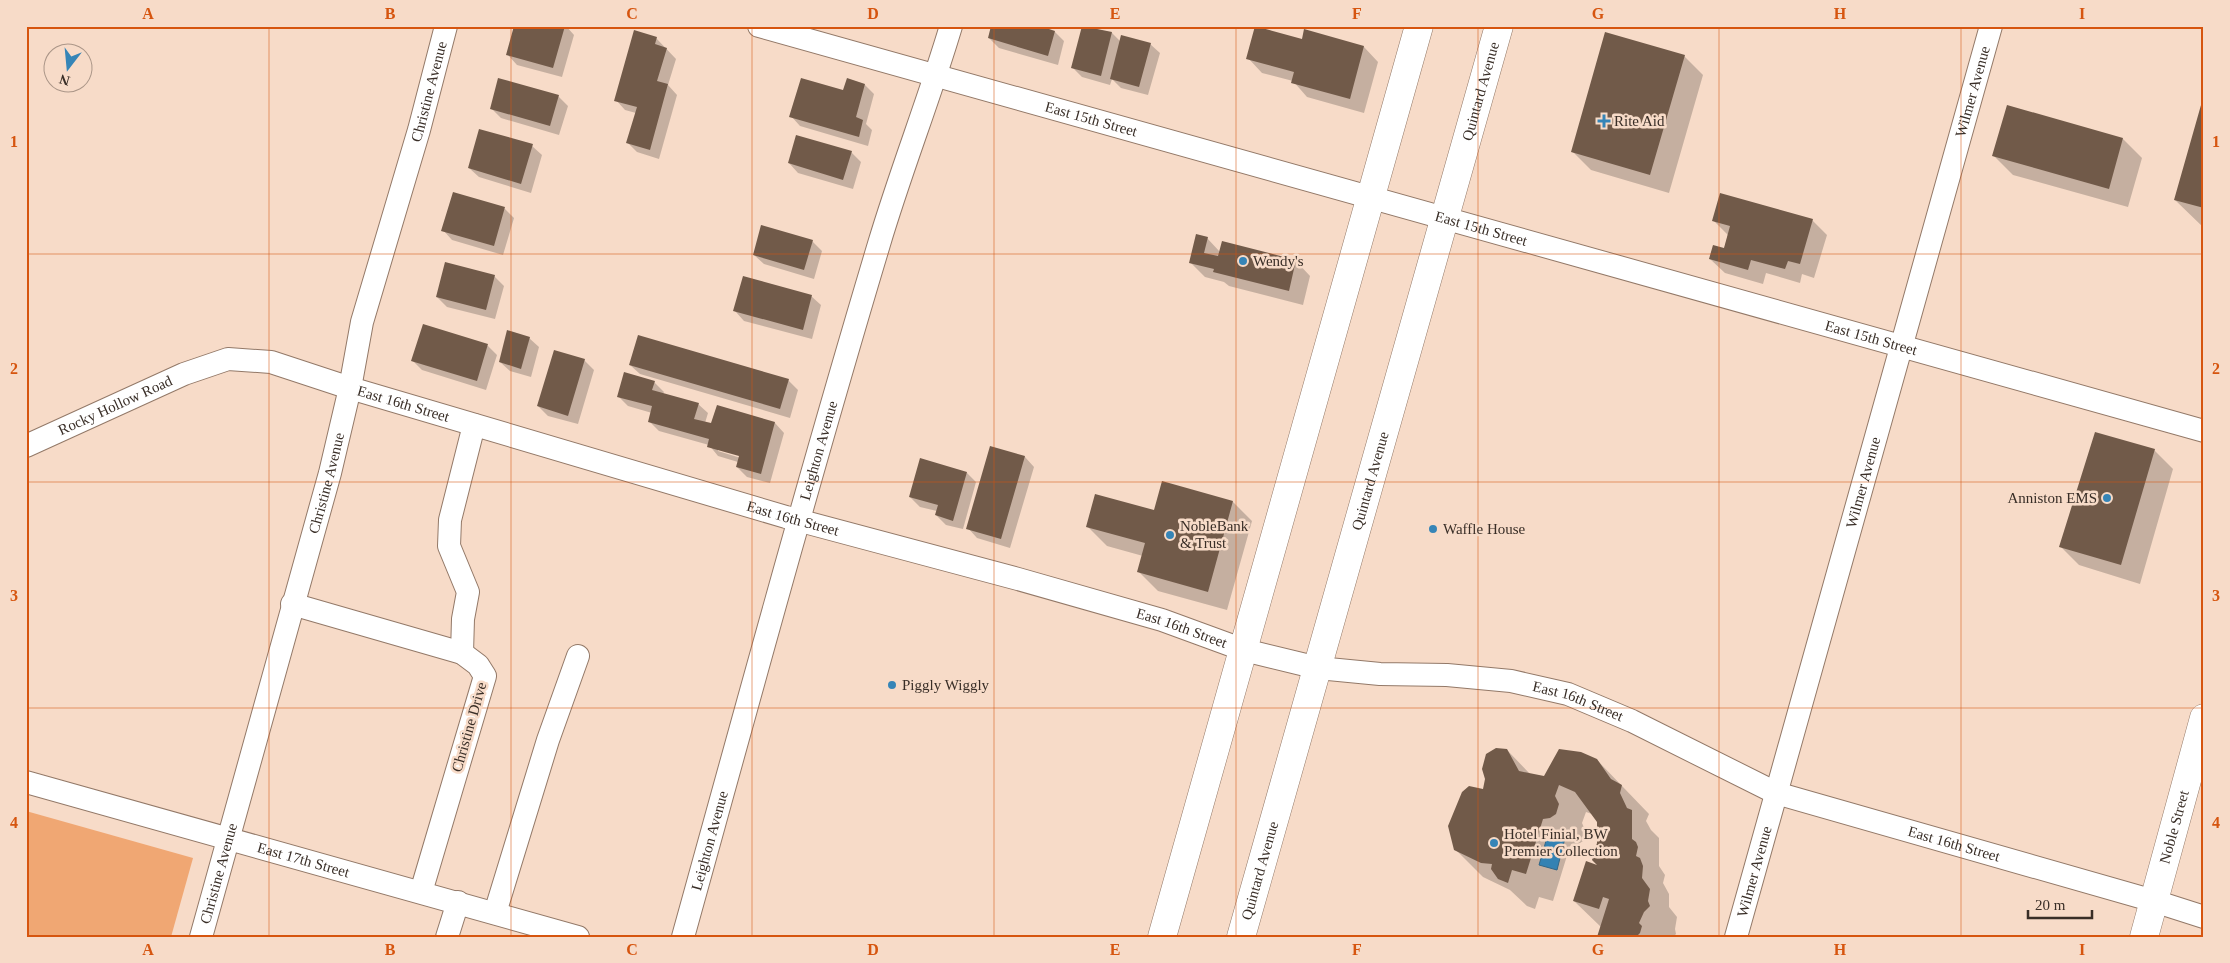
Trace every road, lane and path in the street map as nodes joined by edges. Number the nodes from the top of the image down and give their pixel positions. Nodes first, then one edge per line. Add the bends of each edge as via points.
1 (446, 26) edge
2 (759, 26) edge
3 (951, 26) edge
4 (1419, 26) edge
5 (1499, 26) edge
6 (1991, 26) edge
7 (936, 76) junction
8 (1370, 198) junction
9 (1445, 219) junction
10 (1903, 347) junction
11 (204, 368) joint
12 (350, 388) junction
13 (474, 425) junction
14 (2204, 431) edge
15 (26, 446) edge
16 (799, 520) junction
17 (292, 604) junction
18 (1244, 650) junction
19 (462, 653) junction
20 (578, 656) dead end
21 (1318, 668) junction
22 (2204, 718) edge
23 (26, 782) edge
24 (1776, 793) junction
25 (228, 838) junction
26 (421, 892) junction
27 (2154, 901) junction
28 (458, 902) junction
29 (495, 913) junction
30 (2204, 917) edge
31 (201, 937) edge
32 (447, 937) edge
33 (578, 937) edge
34 (683, 937) edge
35 (1162, 937) edge
36 (1242, 937) edge
37 (1736, 937) edge
38 (2144, 937) edge

1 - 12 street, Christine Avenue via 362,322
2 - 7 street, East 15th Street
3 - 7 street, Leighton Avenue
4 - 8 main road
5 - 9 main road, Quintard Avenue
6 - 10 street, Wilmer Avenue
7 - 8 street, East 15th Street
7 - 16 street, Leighton Avenue via 879,242
8 - 9 street, East 15th Street
8 - 18 main road
9 - 10 street, East 15th Street
9 - 21 main road, Quintard Avenue
10 - 14 street, East 15th Street
10 - 24 street, Wilmer Avenue
11 - 12 street, East 16th Street via 228,359 272,362
11 - 15 street, Rocky Hollow Road
12 - 13 street, East 16th Street
12 - 17 street, Christine Avenue via 330,473
13 - 16 street, East 16th Street
13 - 19 street via 450,520 449,546 468,592
16 - 18 street, East 16th Street via 1032,582 1162,620
16 - 34 street, Leighton Avenue
17 - 19 street, Christine Drive
17 - 25 street, Christine Avenue
18 - 21 street, East 16th Street
18 - 35 main road
19 - 26 street, Christine Drive via 478,665 485,676
20 - 29 street via 548,740
21 - 24 street, East 16th Street via 1512,681 1568,694 1632,721
21 - 36 main road, Quintard Avenue
22 - 27 main road, Noble Street
23 - 25 street, East 17th Street
24 - 27 street, East 16th Street
24 - 37 street, Wilmer Avenue
25 - 26 street, East 17th Street
25 - 31 street, Christine Avenue
26 - 28 street, East 17th Street
27 - 30 street, East 16th Street
27 - 38 main road, Noble Street
28 - 29 street, East 17th Street
28 - 32 street
29 - 33 street, East 17th Street

